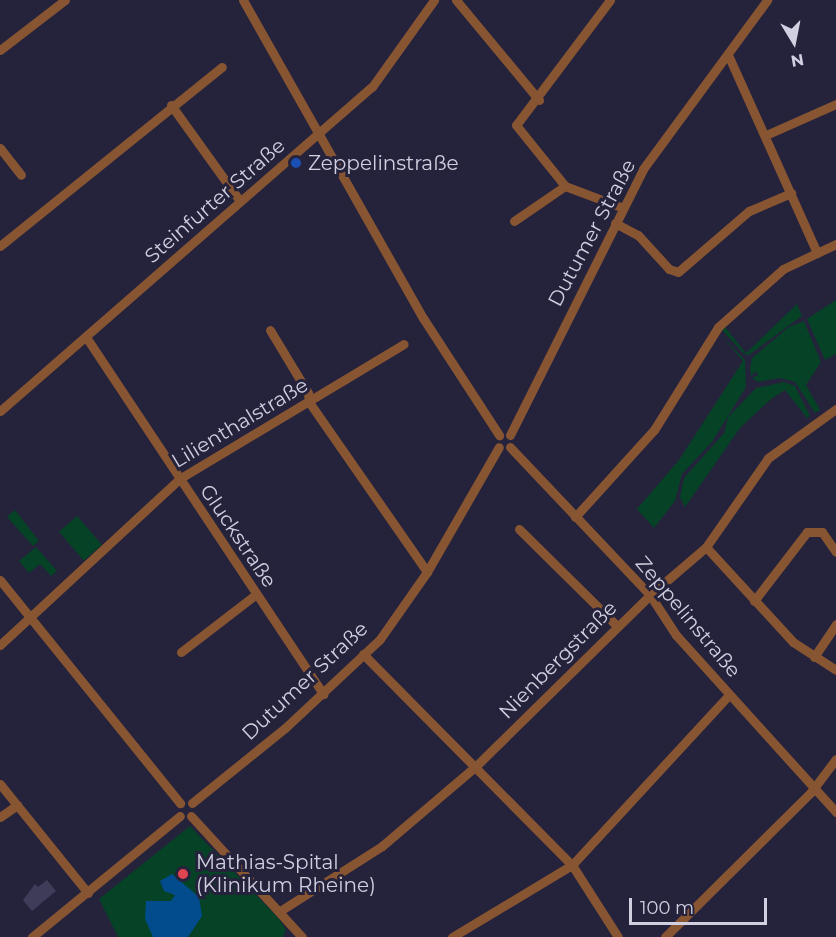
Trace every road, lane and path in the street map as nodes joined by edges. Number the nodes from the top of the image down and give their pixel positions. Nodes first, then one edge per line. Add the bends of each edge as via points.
1 (65, 0) edge
2 (243, 0) edge
3 (434, 0) edge
4 (456, 0) edge
5 (610, 0) edge
6 (767, 0) edge
7 (0, 50) edge
8 (729, 57) junction
9 (222, 67) dead end
10 (539, 100) junction
11 (171, 105) junction
12 (836, 105) edge
13 (766, 135) junction
14 (319, 136) junction
15 (0, 148) edge
16 (21, 175) dead end
17 (566, 186) junction
18 (791, 193) junction
19 (240, 201) junction
20 (621, 207) junction
21 (514, 221) dead end
22 (615, 223) junction
23 (836, 244) edge
24 (0, 246) edge
25 (817, 253) junction
26 (270, 330) dead end
27 (86, 337) junction
28 (404, 344) dead end
29 (309, 402) junction
30 (836, 409) edge
31 (0, 411) edge
32 (499, 435) junction
33 (510, 435) junction
34 (499, 447) junction
35 (510, 447) junction
36 (179, 480) junction
37 (575, 517) junction
38 (519, 529) dead end
39 (706, 547) junction
40 (836, 552) edge
41 (427, 572) junction
42 (0, 580) edge
43 (255, 595) junction
44 (650, 595) junction
45 (754, 601) junction
46 (31, 617) junction
47 (836, 624) edge
48 (617, 626) junction
49 (0, 645) edge
50 (181, 652) dead end
51 (363, 654) junction
52 (814, 657) junction
53 (836, 670) edge
54 (323, 694) junction
55 (729, 695) junction
56 (836, 759) edge
57 (476, 766) junction
58 (0, 784) edge
59 (816, 787) junction
60 (180, 803) junction
61 (192, 803) junction
62 (17, 805) junction
63 (836, 812) edge
64 (180, 816) junction
65 (191, 816) junction
66 (0, 817) edge
67 (572, 865) junction
68 (88, 893) junction
69 (280, 911) junction
70 (32, 937) edge
71 (302, 937) edge
72 (452, 937) edge
73 (618, 937) edge
74 (665, 937) edge

1 - 7 street
2 - 14 street
3 - 14 street, Steinfurter Straße via 372,87
4 - 10 street
5 - 10 street
6 - 8 street, Dutumer Straße
8 - 13 street
8 - 20 street, Dutumer Straße via 643,169
9 - 11 street
10 - 17 street via 516,125
11 - 19 street
11 - 24 street
12 - 13 street
13 - 18 street
14 - 19 street, Steinfurter Straße
14 - 32 street via 423,318
15 - 16 street
17 - 20 street
17 - 21 street
18 - 22 street via 749,211 678,272 669,269 638,235
18 - 25 street
19 - 27 street, Steinfurter Straße
20 - 22 street, Dutumer Straße
22 - 33 street, Dutumer Straße
23 - 25 street
25 - 37 street via 783,269 718,327 654,430
26 - 29 street via 308,393
27 - 31 street, Steinfurter Straße
27 - 36 street, Gluckstraße
28 - 29 street, Lilienthalstraße
29 - 36 street, Lilienthalstraße
29 - 41 street
30 - 39 street, Nienbergstraße via 768,458
32 - 33 street
32 - 34 street
33 - 35 street
34 - 35 street
34 - 41 street, Dutumer Straße
35 - 37 street, Zeppelinstraße
36 - 43 street, Gluckstraße
36 - 46 street, Lilienthalstraße
37 - 44 street, Zeppelinstraße
38 - 48 street
39 - 44 street, Nienbergstraße
39 - 45 street
40 - 45 street via 822,532 807,532
41 - 51 street, Dutumer Straße via 380,639
42 - 46 street
43 - 50 street
43 - 54 street, Gluckstraße
44 - 48 street, Nienbergstraße
44 - 55 street, Zeppelinstraße via 676,635
45 - 52 street
46 - 49 street, Lilienthalstraße
46 - 60 street
47 - 52 street
48 - 57 street, Nienbergstraße
51 - 54 street, Dutumer Straße
51 - 57 street
52 - 53 street
54 - 61 street, Dutumer Straße
55 - 59 street, Zeppelinstraße
55 - 67 street
56 - 59 street
57 - 67 street
57 - 69 street, Nienbergstraße via 382,846
58 - 62 street
59 - 63 street, Zeppelinstraße
59 - 74 street
60 - 61 street
60 - 64 street
61 - 65 street
62 - 66 street
62 - 68 street
64 - 65 street
64 - 68 street
65 - 69 street
67 - 72 street
67 - 73 street
68 - 70 street
69 - 71 street

